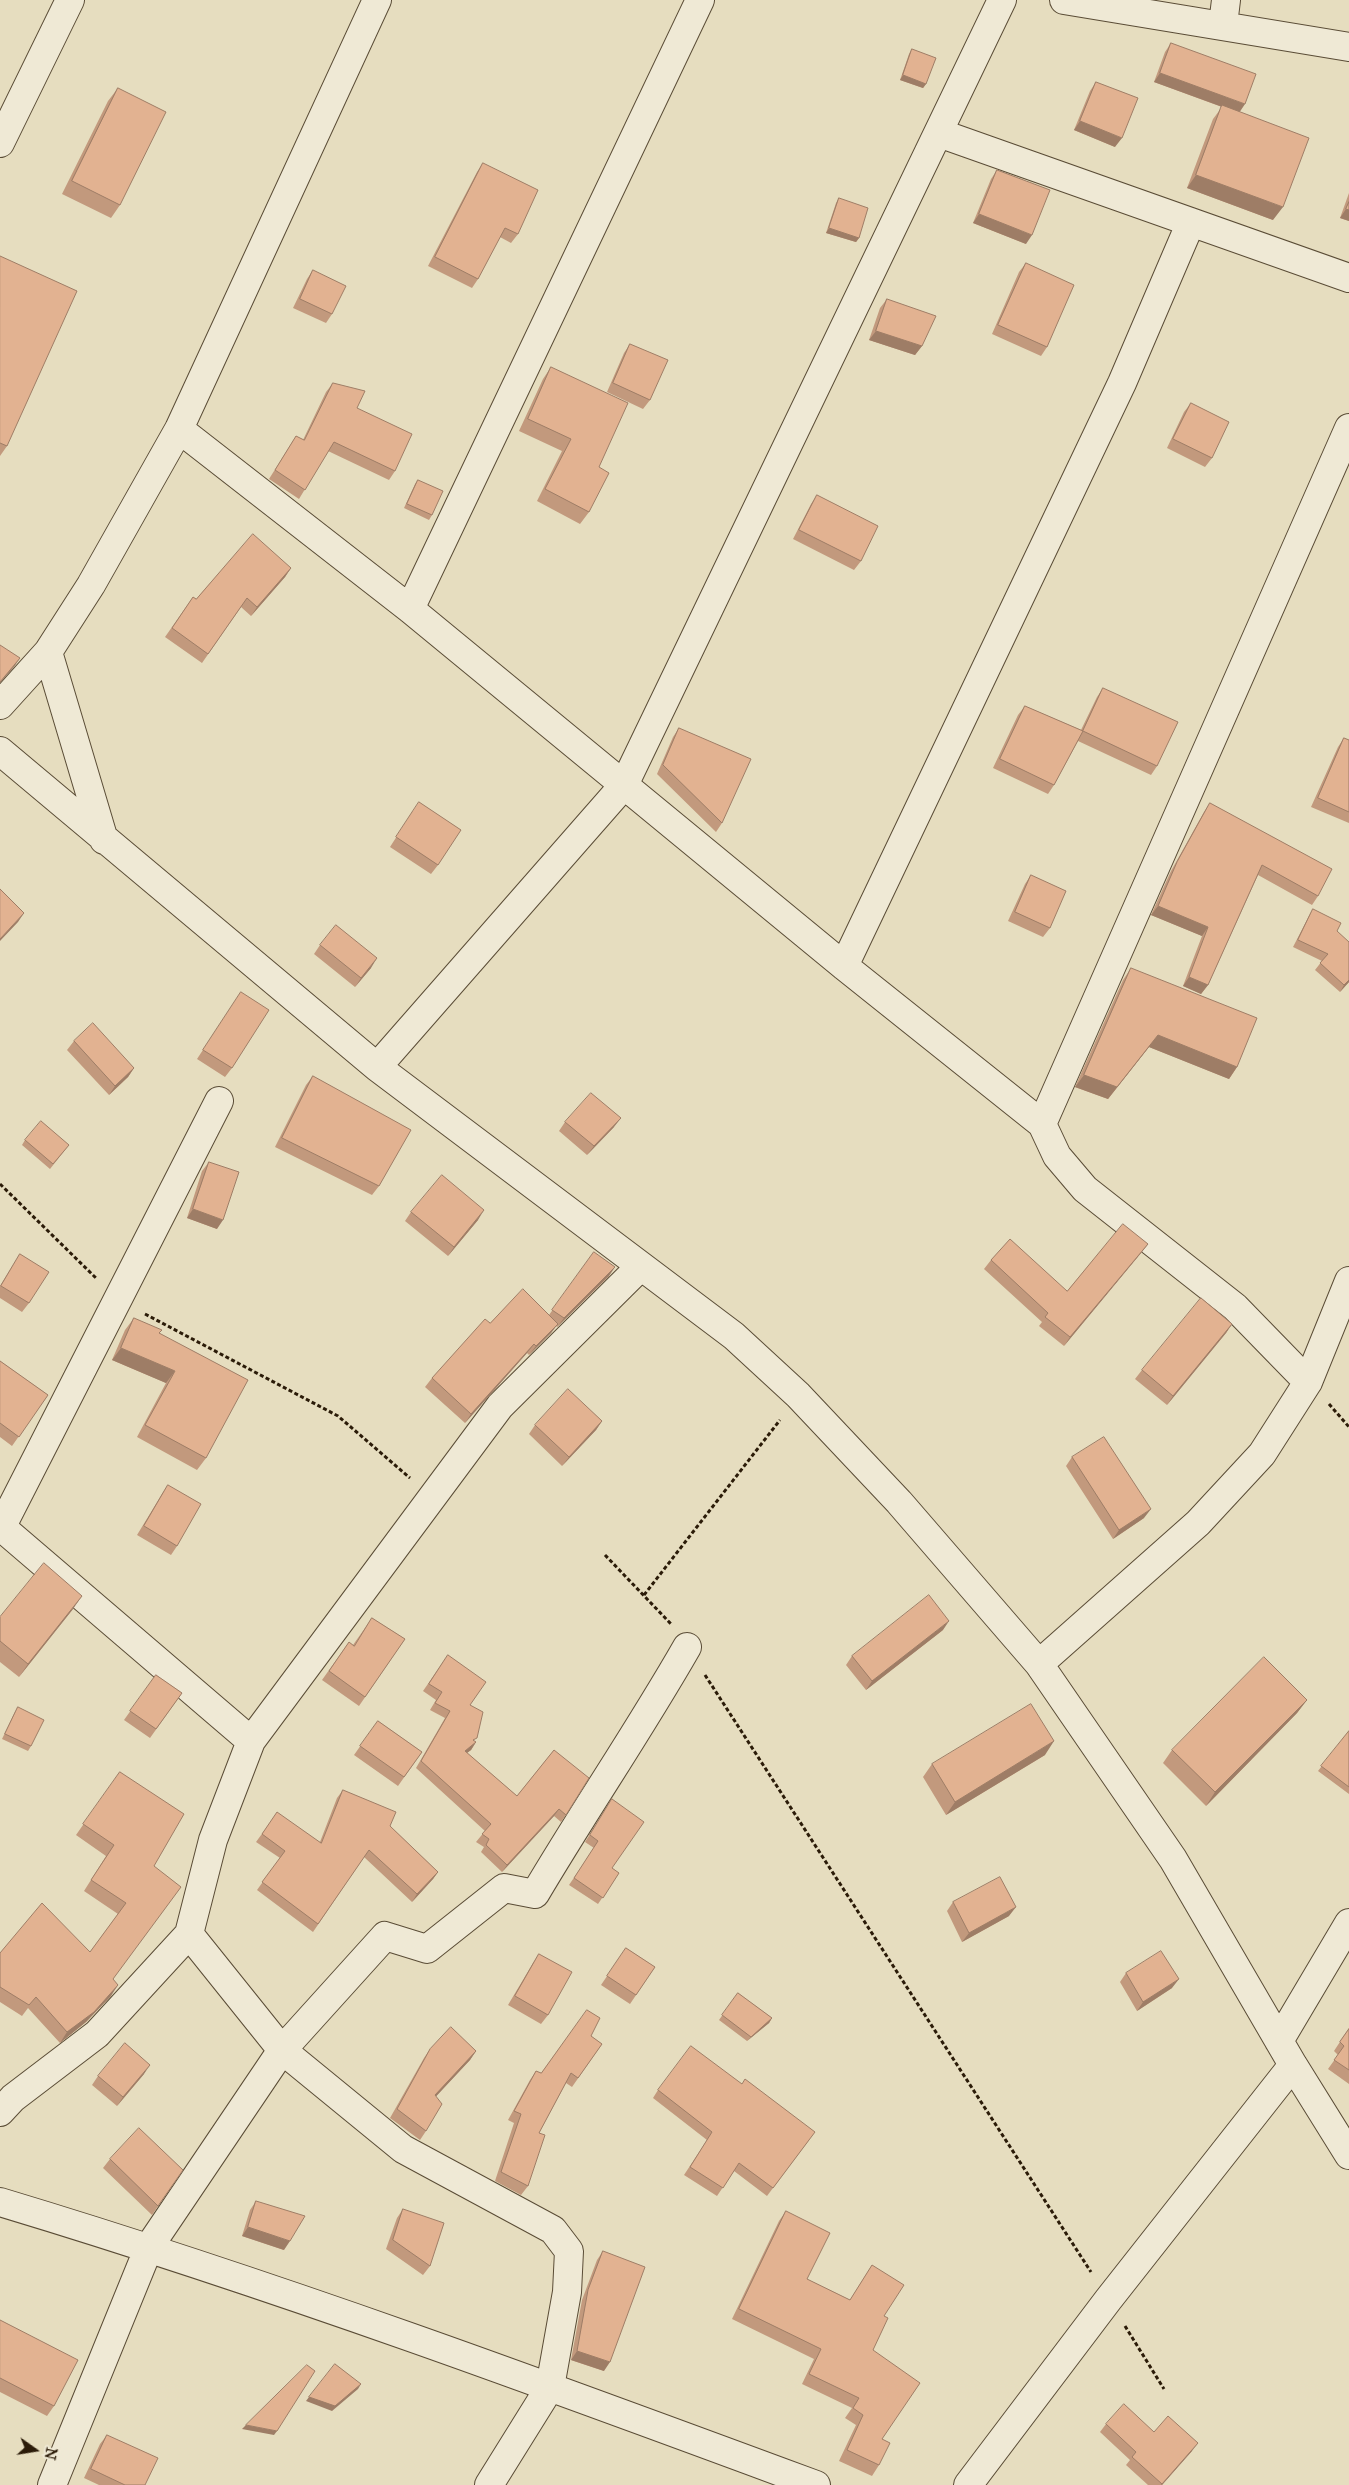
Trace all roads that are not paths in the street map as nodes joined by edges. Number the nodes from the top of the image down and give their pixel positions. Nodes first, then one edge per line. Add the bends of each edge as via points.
1 (70, 0) edge
2 (377, 0) edge
3 (700, 0) edge
4 (1002, 0) edge
5 (1064, 0) edge
6 (1225, 13) edge
7 (1349, 47) edge
8 (939, 133) junction
9 (0, 143) edge
10 (1191, 222) junction
11 (1349, 278) edge
12 (1349, 428) edge
13 (179, 429) junction
14 (410, 609) junction
15 (48, 652) junction
16 (0, 706) edge
17 (0, 751) edge
18 (624, 785) junction
19 (104, 840) junction
20 (844, 966) junction
21 (377, 1067) junction
22 (219, 1101) dead end
23 (1042, 1124) junction
24 (640, 1267) junction
25 (1349, 1281) edge
26 (1308, 1382) junction
27 (1, 1528) edge
28 (687, 1647) road end
29 (1039, 1664) junction
30 (251, 1740) junction
31 (1349, 1923) edge
32 (189, 1934) junction
33 (1279, 2041) junction
34 (282, 2050) junction
35 (1293, 2065) junction
36 (0, 2112) edge
37 (1349, 2155) edge
38 (0, 2202) edge
39 (149, 2247) junction
40 (550, 2387) junction
41 (52, 2485) edge
42 (489, 2485) edge
43 (816, 2485) edge
44 (968, 2485) edge

1 - 9 street
2 - 13 street
3 - 14 street
4 - 8 street
5 - 6 street
6 - 7 street
8 - 10 street
8 - 18 street
10 - 11 street
10 - 20 street via 1122,383
12 - 23 street
13 - 14 street
13 - 15 street via 91,585
14 - 18 street
15 - 16 street
15 - 19 street
17 - 19 street
18 - 20 street
18 - 21 street
19 - 21 street
20 - 23 street
21 - 24 street
22 - 27 street
23 - 26 street via 1057,1156 1084,1189 1235,1307
24 - 29 street via 734,1336 798,1395 899,1502
24 - 30 street via 500,1406
25 - 26 street
26 - 29 street via 1262,1454 1198,1523
27 - 30 street
28 - 34 street via 641,1728 580,1817 536,1894 504,1888 427,1949 385,1936
29 - 33 street via 1173,1859
30 - 32 street via 212,1840
31 - 33 street
32 - 34 street
32 - 36 street via 97,2034 13,2098
33 - 35 street
34 - 39 street
34 - 40 street via 403,2149 553,2230 569,2252 567,2292
35 - 37 street
35 - 44 street
38 - 39 street
39 - 40 street
39 - 41 street
40 - 42 street
40 - 43 street

